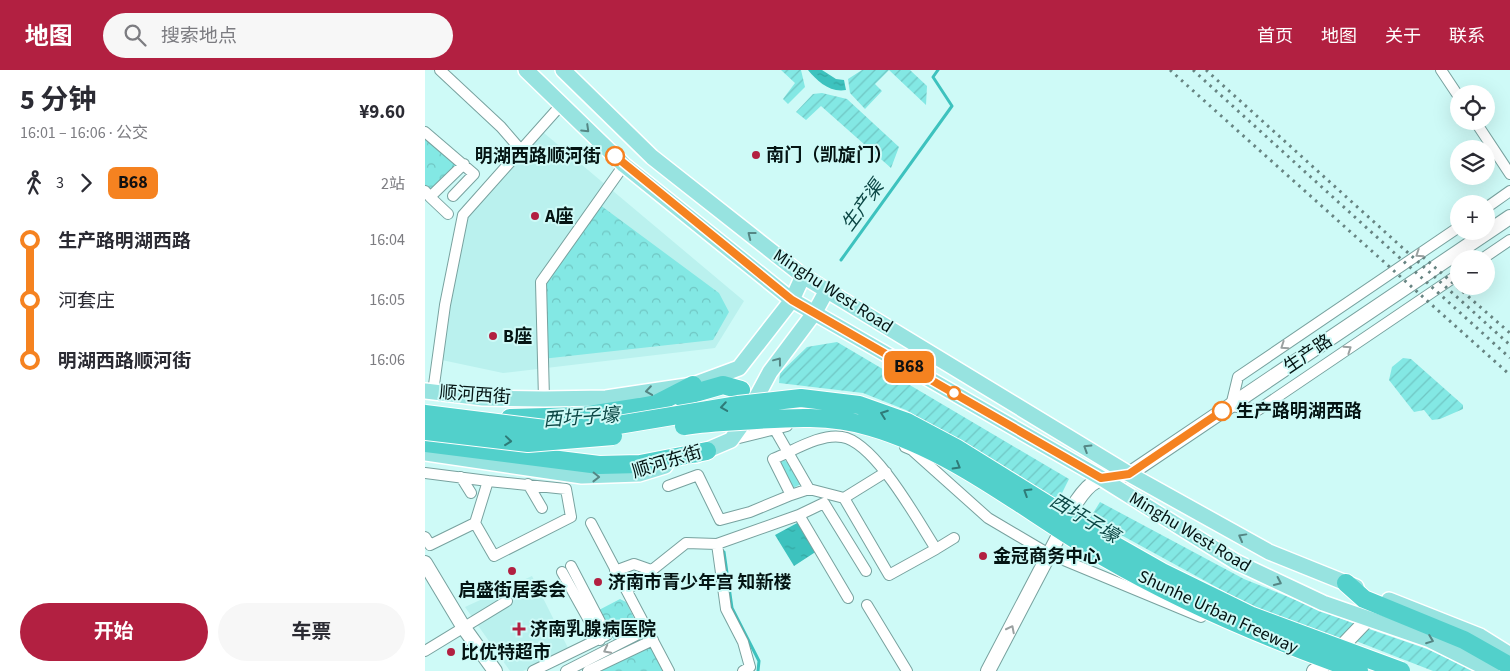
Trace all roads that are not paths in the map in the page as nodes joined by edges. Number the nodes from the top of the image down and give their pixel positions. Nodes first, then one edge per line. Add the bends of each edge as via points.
1 (440, 70) edge
2 (526, 70) edge
3 (563, 70) edge
4 (1441, 70) edge
5 (1451, 85) edge
6 (561, 105) junction
7 (1481, 130) edge
8 (425, 132) edge
9 (520, 149) junction
10 (464, 164) junction
11 (624, 165) junction
12 (1510, 174) edge
13 (1510, 192) edge
14 (428, 194) edge
15 (453, 196) dead end
16 (1495, 202) edge
17 (448, 214) dead end
18 (1510, 217) edge
19 (1450, 232) edge
20 (1510, 240) edge
21 (1495, 250) edge
22 (803, 276) junction
23 (1450, 280) edge
24 (827, 290) junction
25 (792, 300) junction
26 (815, 312) junction
27 (715, 377) junction
28 (693, 385) junction
29 (741, 390) junction
30 (429, 392) edge
31 (544, 400) junction
32 (648, 406) junction
33 (1231, 406) junction
34 (425, 408) edge
35 (425, 414) edge
36 (741, 426) junction
37 (774, 428) junction
38 (425, 432) edge
39 (731, 440) junction
40 (425, 451) edge
41 (707, 451) junction
42 (789, 453) junction
43 (886, 472) junction
44 (425, 473) edge
45 (1129, 474) junction
46 (461, 477) junction
47 (1101, 478) junction
48 (488, 481) junction
49 (566, 482) junction
50 (528, 484) junction
51 (668, 486) dead end
52 (809, 489) junction
53 (471, 493) dead end
54 (791, 495) junction
55 (844, 498) junction
56 (542, 508) dead end
57 (799, 515) junction
58 (475, 523) junction
59 (591, 523) dead end
60 (954, 538) dead end
61 (717, 544) junction
62 (427, 545) edge
63 (935, 549) junction
64 (1049, 554) junction
65 (425, 563) edge
66 (567, 569) dead end
67 (651, 570) junction
68 (615, 571) junction
69 (866, 571) dead end
70 (1346, 583) junction
71 (627, 590) junction
72 (847, 598) dead end
73 (507, 602) dead end
74 (867, 605) dead end
75 (1368, 619) junction
76 (465, 628) junction
77 (647, 629) junction
78 (653, 640) junction
79 (425, 651) edge
80 (1510, 655) edge
81 (1510, 666) edge
82 (1318, 669) edge
83 (495, 671) edge
84 (533, 671) edge
85 (566, 671) edge
86 (588, 671) edge
87 (669, 671) edge
88 (743, 671) edge
89 (907, 671) edge
90 (988, 671) edge
91 (1359, 671) edge
92 (1401, 671) edge
93 (1492, 671) edge

1 - 9 street via 501,126
2 - 6 main road, Minghu West Road
22 -> 3 main road, Minghu West Road via 652,157
4 - 5 street
6 - 9 street
6 -> 11 main road, Minghu West Road
7 - 12 street
8 - 10 street
9 - 30 street via 463,215
10 - 14 street
10 - 15 street via 473,174
11 - 25 main road, Minghu West Road
11 - 31 street via 541,282
13 - 16 street
14 - 17 street
18 - 33 main road, 生产路
19 -> 33 street via 1238,377
20 - 21 street
22 - 24 main road, Minghu West Road
22 - 25 main road, 顺河西街
33 -> 23 street via 1258,410
24 - 26 main road, 顺河东街
45 -> 24 main road, Minghu West Road
25 - 26 main road, Minghu West Road
25 - 27 main road, 顺河西街 via 739,368
36 -> 26 main road, 顺河东街 via 770,372
26 - 47 main road, Minghu West Road
27 - 28 main road, 顺河西街
27 - 29 main road
28 -> 31 main road, 顺河西街 via 606,398
28 - 32 highway
29 - 32 highway via 723,385
29 - 36 main road via 747,403
30 - 31 main road, 顺河西街
32 - 34 highway via 583,416 522,419
33 - 45 main road, 生产路
92 -> 35 highway, Shunhe Urban Freeway, bridge via 1252,616 1162,572 956,448 907,422 859,405 801,398 605,426 545,429
36 - 39 main road, 顺河东街
37 - 39 street
37 - 42 street
37 - 64 street via 829,424 872,433 912,450 988,518
38 -> 91 highway, Shunhe Urban Freeway, bridge via 528,444 577,441 703,423 785,417 825,418 871,427 941,456 1104,557 1187,601 1254,632
39 - 41 main road, 顺河东街
40 - 41 highway via 599,465 640,464
40 - 49 main road, 顺河东街
49 -> 41 main road, 顺河东街 via 639,474
42 - 43 street via 821,439 841,436 857,443
42 - 52 street
42 - 54 street via 773,459
43 - 55 street
43 - 63 street
44 - 46 street
45 - 47 main road, 生产路
70 -> 45 main road, Minghu West Road via 1269,552
46 - 48 street
46 - 53 street
47 - 64 main road, bridge via 1086,488 1077,501
47 -> 75 main road, Minghu West Road via 1236,562 1323,603
48 - 50 street
48 - 58 street
49 - 50 street
49 - 58 street via 571,517 494,556
50 - 56 street
51 - 54 street via 698,474 720,520 751,512
52 - 54 street
52 - 55 street
55 - 63 street via 889,575
57 - 61 street
57 - 69 street via 824,503
57 - 72 street
58 - 62 street
59 - 68 street
60 - 63 street
61 - 67 street via 686,543
61 - 88 street via 726,609 743,642 750,667
64 - 82 street
90 -> 64 main road
65 - 76 main road
66 - 84 street via 607,635
67 - 68 street via 634,564
67 - 71 street
68 - 71 street
70 - 80 main road, Minghu West Road via 1480,636
70 - 81 highway via 1363,599 1465,640
71 - 77 street
73 - 76 street
74 - 89 street
75 - 82 main road, bridge
75 -> 93 main road, Minghu West Road via 1430,640
76 - 79 street
76 - 83 main road
77 - 78 street
77 -> 85 street
78 - 86 street
78 - 87 street

